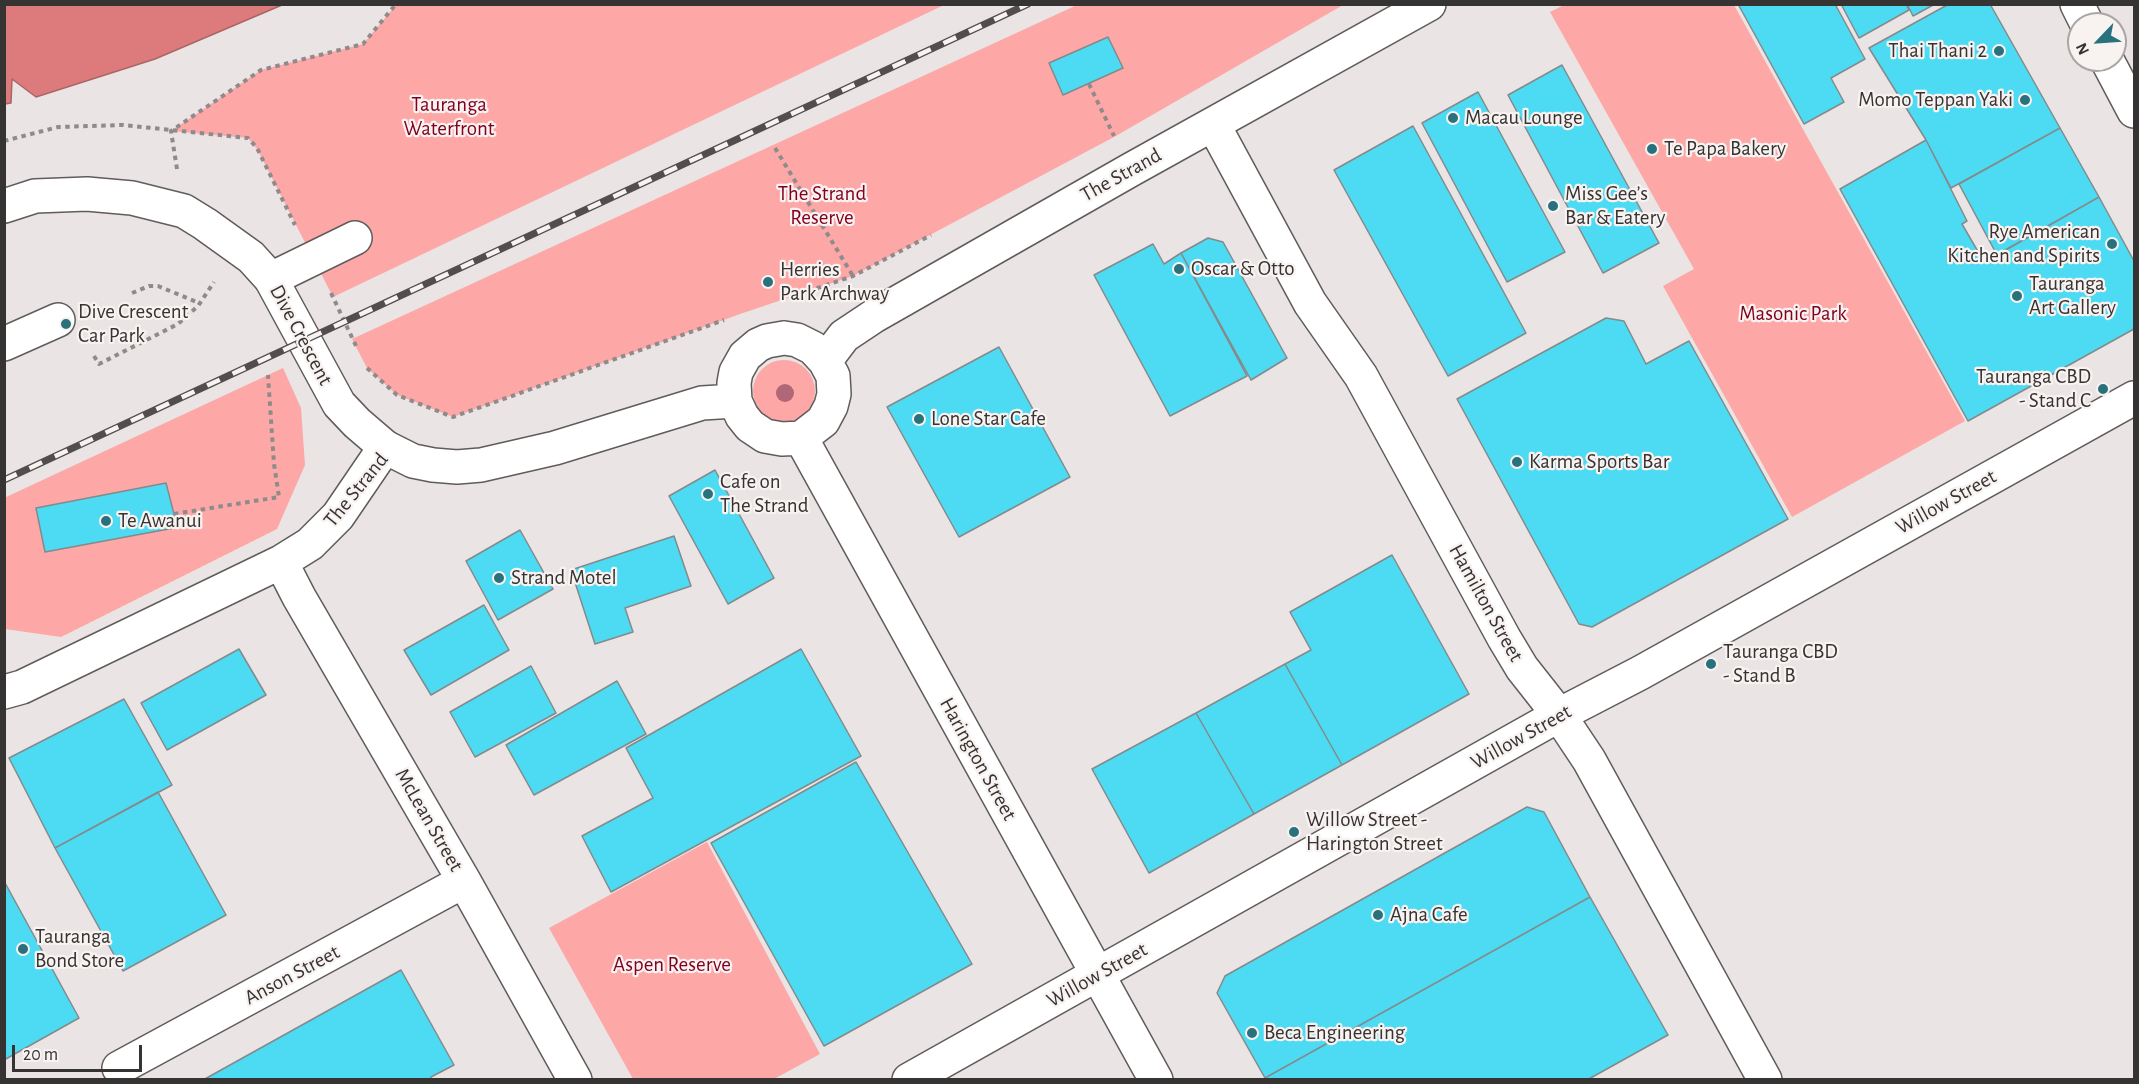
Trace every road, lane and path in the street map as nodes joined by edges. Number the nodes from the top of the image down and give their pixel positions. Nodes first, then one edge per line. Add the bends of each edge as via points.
1 (396, 4) edge
2 (1429, 4) edge
3 (2113, 72) edge
4 (1089, 84) dead end
5 (2134, 111) edge
6 (1213, 124) junction
7 (171, 130) junction
8 (1114, 137) dead end
9 (4, 141) edge
10 (776, 148) dead end
11 (4, 206) edge
12 (184, 211) junction
13 (937, 232) dead end
14 (355, 238) dead end
15 (853, 276) junction
16 (271, 279) junction
17 (214, 282) dead end
18 (132, 293) dead end
19 (787, 298) dead end
20 (200, 303) junction
21 (732, 317) dead end
22 (58, 320) dead end
23 (4, 344) edge
24 (94, 356) dead end
25 (825, 361) junction
26 (268, 375) dead end
27 (397, 395) dead end
28 (2134, 398) edge
29 (735, 400) junction
30 (801, 438) junction
31 (385, 447) junction
32 (174, 514) dead end
33 (281, 562) junction
34 (4, 692) edge
35 (1558, 715) junction
36 (464, 881) junction
37 (1097, 975) junction
38 (119, 1068) dead end
39 (575, 1080) edge
40 (909, 1080) edge
41 (1156, 1080) edge
42 (1766, 1080) edge

1 - 7 path via 363,44 261,70
2 - 6 street, The Strand
3 - 5 street
4 - 8 path
6 - 25 street, The Strand via 874,316 844,336
6 - 35 street, Hamilton Street via 1311,303 1361,376 1504,638
7 - 9 path via 123,125 58,127
7 - 12 path
10 - 15 path
11 - 12 street, Dive Crescent via 35,196 87,194 132,198
12 - 16 street, Dive Crescent via 227,238
13 - 15 path
14 - 16 street
15 - 19 path
16 - 31 street, Dive Crescent via 339,404
17 - 20 path
18 - 20 path via 158,286
20 - 24 path via 178,324 99,364
21 - 27 path via 453,417
22 - 23 street
25 - 29 street via 813,348 797,340 767,341 745,356 736,372
25 - 30 street via 833,376 831,406 823,421
26 - 32 path via 273,464 279,497
28 - 35 street, Willow Street
29 - 30 street via 750,426 765,436
29 - 31 street, The Strand via 702,403 555,448 481,465 433,465 413,461
30 - 37 street, Harington Street
31 - 33 street, The Strand via 338,516 310,544
33 - 34 street, The Strand via 22,687
33 - 36 street, McLean Street
35 - 37 street, Willow Street
35 - 42 street, Hamilton Street via 1589,760
36 - 38 street, Anson Street
36 - 39 street, McLean Street
37 - 40 street, Willow Street
37 - 41 street, Harington Street

